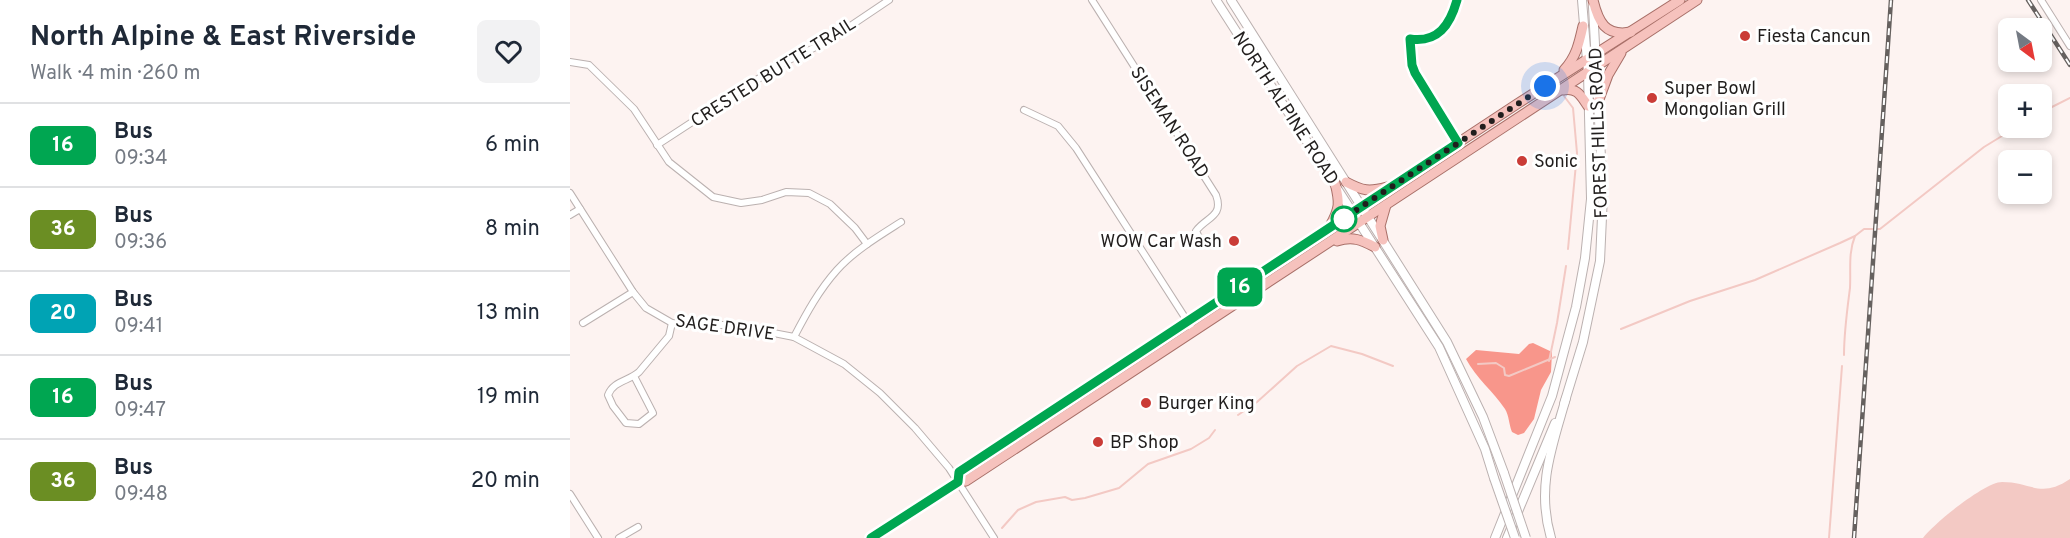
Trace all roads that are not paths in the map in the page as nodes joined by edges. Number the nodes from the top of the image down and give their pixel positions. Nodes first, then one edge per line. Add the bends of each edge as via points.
1 (874, 0) edge
2 (889, 0) edge
3 (1092, 0) edge
4 (1216, 0) edge
5 (1231, 0) edge
6 (1582, 0) edge
7 (1593, 0) edge
8 (1680, 0) edge
9 (1697, 0) edge
10 (2041, 0) edge
11 (879, 6) junction
12 (1583, 26) junction
13 (1633, 31) junction
14 (1626, 46) junction
15 (2070, 46) edge
16 (1591, 57) junction
17 (570, 62) edge
18 (1592, 70) junction
19 (1544, 87) junction
20 (1553, 95) junction
21 (1598, 102) junction
22 (1588, 106) junction
23 (1024, 110) dead end
24 (1310, 126) junction
25 (1302, 131) junction
26 (657, 145) junction
27 (1346, 182) junction
28 (1335, 183) junction
29 (1398, 183) junction
30 (570, 194) edge
31 (1386, 205) junction
32 (580, 209) junction
33 (1358, 210) junction
34 (570, 214) edge
35 (1364, 220) junction
36 (901, 222) dead end
37 (1329, 228) junction
38 (1201, 242) dead end
39 (1379, 243) junction
40 (867, 244) junction
41 (1324, 246) junction
42 (633, 292) junction
43 (1187, 321) junction
44 (583, 323) dead end
45 (672, 323) junction
46 (1193, 330) junction
47 (794, 337) junction
48 (634, 376) junction
49 (1566, 398) junction
50 (958, 482) junction
51 (570, 494) edge
52 (638, 527) dead end
53 (598, 538) edge
54 (620, 538) edge
55 (871, 538) edge
56 (994, 538) edge
57 (1495, 538) edge
58 (1508, 538) edge
59 (1515, 538) edge
60 (1526, 538) edge
61 (1551, 538) edge

1 - 11 street
2 - 11 street, CRESTED BUTTE TRAIL
3 - 38 street, SISEMAN ROAD via 1216,195 1216,212 1196,231
4 - 25 main road, NORTH ALPINE ROAD
5 - 24 main road, NORTH ALPINE ROAD
6 - 12 street, FOREST HILLS ROAD
7 - 13 main road via 1600,22 1607,28 1613,32
7 - 16 street, FOREST HILLS ROAD
8 - 13 main road
9 - 14 main road
10 - 15 street
11 - 26 street, CRESTED BUTTE TRAIL
12 - 16 street, FOREST HILLS ROAD
12 - 19 main road via 1572,62
13 - 16 main road
14 - 18 main road
14 - 21 main road
16 - 18 street, FOREST HILLS ROAD
16 - 19 main road
17 - 26 street via 589,65 634,109
18 - 20 main road
18 - 21 street, FOREST HILLS ROAD
18 - 22 street, FOREST HILLS ROAD
19 - 29 main road
20 - 22 main road via 1574,89
20 - 31 main road
21 - 49 street, FOREST HILLS ROAD via 1603,195 1600,261 1583,342
22 - 57 street, FOREST HILLS ROAD via 1591,199 1576,307 1552,396
23 - 43 street via 1058,126 1076,148
24 - 25 main road
24 - 27 main road, NORTH ALPINE ROAD
25 - 28 main road, NORTH ALPINE ROAD
26 - 40 street via 669,162 713,196 741,203 786,192 809,193 830,204
27 - 29 main road via 1362,190
27 - 33 main road, NORTH ALPINE ROAD
28 - 33 main road, NORTH ALPINE ROAD
28 - 37 main road via 1339,210
29 - 33 main road
30 - 32 street, SAGE DRIVE
31 - 35 main road
31 - 39 main road
32 - 34 street
32 - 42 street, SAGE DRIVE
33 - 35 main road, NORTH ALPINE ROAD
33 - 37 main road
35 - 39 main road, NORTH ALPINE ROAD
35 - 41 main road
36 - 40 street
37 - 43 main road
39 - 41 main road via 1348,237
39 - 59 main road, NORTH ALPINE ROAD, bridge via 1439,347 1485,449
39 - 60 main road, NORTH ALPINE ROAD, bridge via 1447,342 1483,417
40 - 47 street via 838,268
41 - 46 main road
42 - 44 street
42 - 45 street, SAGE DRIVE via 646,308
43 - 46 street
43 - 50 main road via 959,472
45 - 47 street, SAGE DRIVE via 733,325
45 - 48 street via 669,336
46 - 50 main road via 966,481
47 - 50 street, SAGE DRIVE via 844,364 880,393 915,428
48 - 48 street via 617,384 608,395 626,423 639,424 653,413
49 - 58 street, FOREST HILLS ROAD
49 - 61 main road via 1546,467 1544,500
50 - 55 main road
50 - 56 street, SAGE DRIVE
51 - 53 street
52 - 54 street

